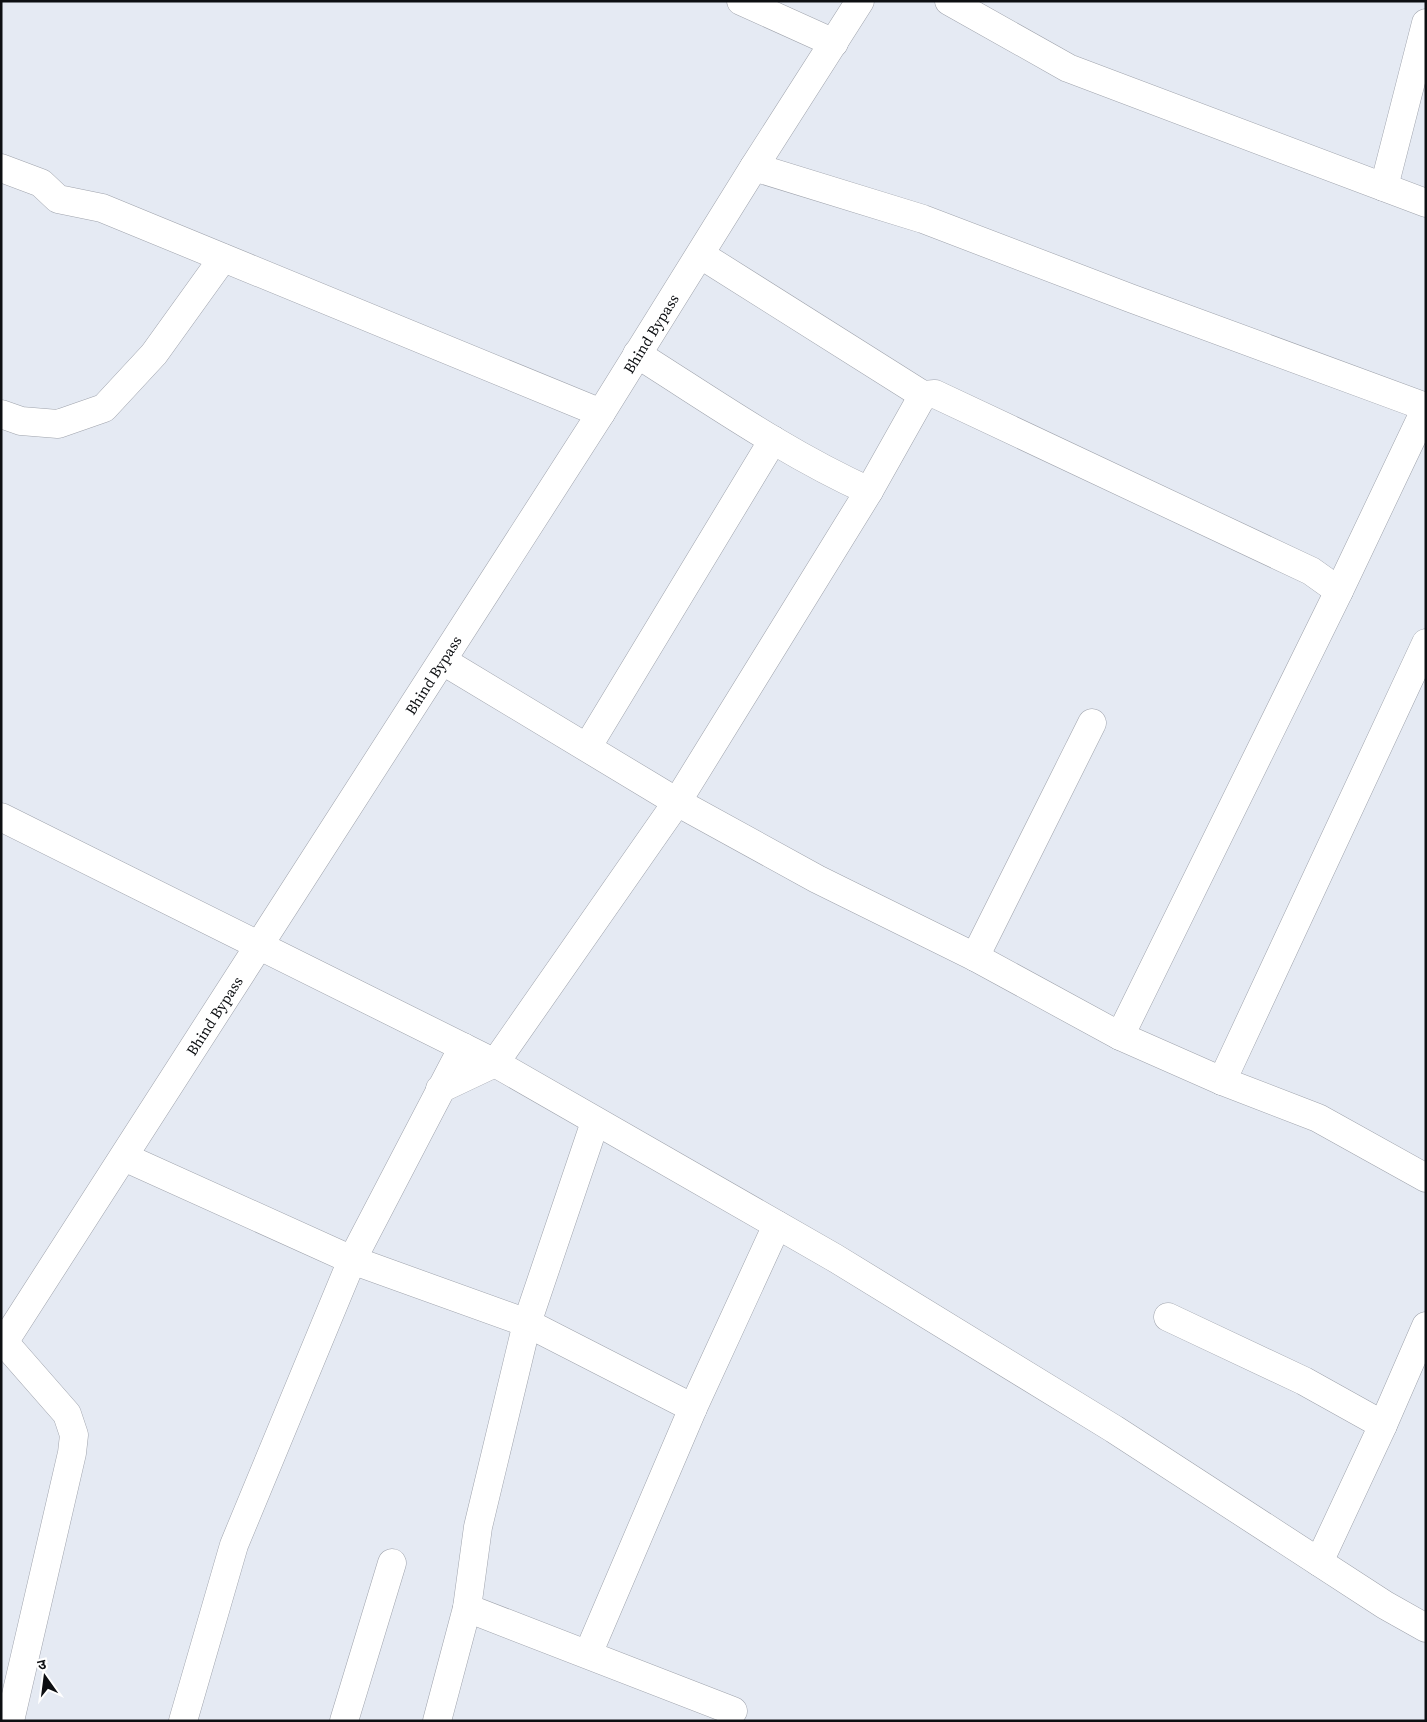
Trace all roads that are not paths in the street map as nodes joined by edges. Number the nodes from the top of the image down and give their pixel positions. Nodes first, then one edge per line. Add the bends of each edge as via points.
1 (741, 1) edge
2 (860, 1) edge
3 (949, 1) edge
4 (1426, 23) edge
5 (834, 43) junction
6 (754, 167) junction
7 (1, 168) edge
8 (1384, 187) junction
9 (1426, 203) edge
10 (701, 255) junction
11 (223, 258) junction
12 (637, 354) junction
13 (923, 395) junction
14 (1426, 407) edge
15 (601, 413) junction
16 (1, 414) edge
17 (773, 440) junction
18 (869, 491) junction
19 (1339, 591) junction
20 (1426, 643) edge
21 (443, 661) junction
22 (1092, 723) dead end
23 (588, 746) junction
24 (677, 802) junction
25 (1, 817) edge
26 (260, 946) junction
27 (975, 957) junction
28 (1120, 1036) junction
29 (463, 1047) junction
30 (495, 1063) junction
31 (1222, 1081) junction
32 (440, 1090) junction
33 (595, 1122) junction
34 (124, 1157) junction
35 (1426, 1178) edge
36 (777, 1226) junction
37 (352, 1260) junction
38 (1168, 1317) dead end
39 (527, 1323) junction
40 (1426, 1326) edge
41 (3, 1344) edge
42 (693, 1408) junction
43 (1383, 1426) junction
44 (1319, 1562) junction
45 (392, 1563) dead end
46 (467, 1608) junction
47 (1426, 1628) edge
48 (588, 1654) junction
49 (733, 1711) dead end
50 (10, 1721) edge
51 (183, 1721) edge
52 (344, 1721) edge
53 (437, 1721) edge

1 - 5 street
2 - 5 street, Bhind Bypass
3 - 8 street via 1068,68
4 - 8 street
5 - 6 street, Bhind Bypass
6 - 10 street, Bhind Bypass
6 - 14 street via 923,218
7 - 11 street via 41,183 58,199 102,208
8 - 9 street
10 - 12 street, Bhind Bypass
10 - 13 street
11 - 15 street
11 - 16 street via 154,354 104,408 58,424
12 - 15 street, Bhind Bypass
12 - 17 street
13 - 18 street
13 - 19 street via 935,394 1311,571
14 - 19 street
15 - 21 street, Bhind Bypass
17 - 18 street
17 - 23 street
18 - 24 street
19 - 28 street
20 - 31 street
21 - 23 street
21 - 26 street, Bhind Bypass
22 - 27 street
23 - 24 street
24 - 27 street via 817,879
24 - 30 street
25 - 26 street
26 - 29 street
26 - 34 street, Bhind Bypass
27 - 28 street
28 - 31 street
29 - 30 street
29 - 32 street
30 - 32 street
30 - 33 street
31 - 35 street via 1318,1118
32 - 37 street
33 - 36 street
33 - 39 street
34 - 37 street
34 - 41 street, Bhind Bypass
36 - 42 street
36 - 44 street via 835,1258 1114,1429
37 - 39 street
37 - 51 street via 234,1545
38 - 43 street via 1304,1381
39 - 42 street
39 - 46 street via 478,1527
40 - 43 street
41 - 50 street via 67,1414 74,1435
42 - 48 street
43 - 44 street
44 - 47 street
45 - 52 street
46 - 48 street
46 - 53 street
48 - 49 street

